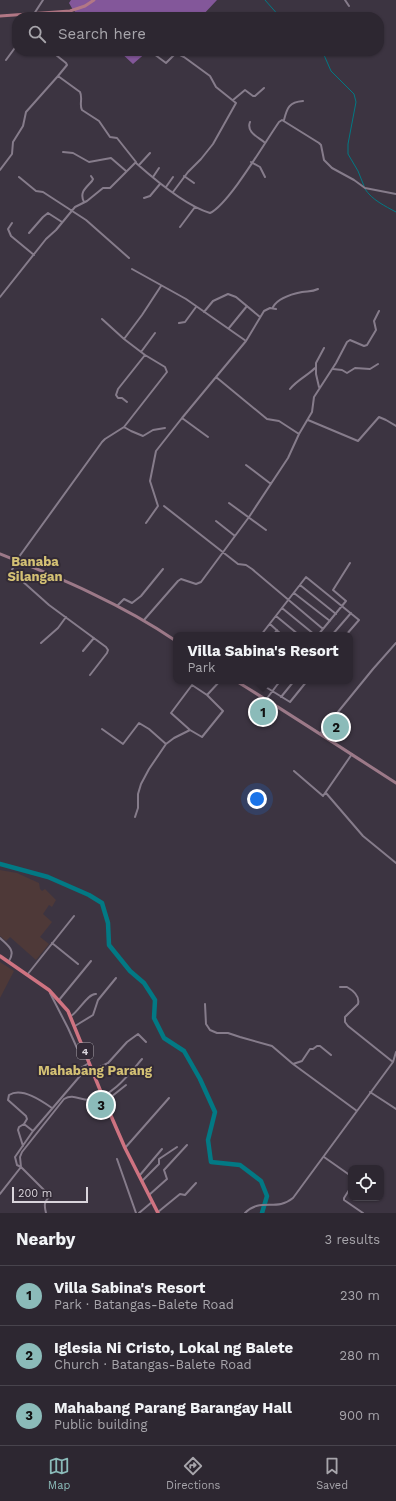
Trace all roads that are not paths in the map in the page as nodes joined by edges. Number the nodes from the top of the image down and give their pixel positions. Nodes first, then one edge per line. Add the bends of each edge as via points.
1 (42, 0) edge
2 (94, 0) edge
3 (345, 0) edge
4 (349, 6) dead end
5 (35, 12) edge
6 (47, 12) edge
7 (12, 15) edge
8 (0, 16) edge
9 (12, 52) edge
10 (57, 56) edge
11 (156, 56) edge
12 (173, 56) edge
13 (182, 56) edge
14 (6, 60) dead end
15 (58, 76) junction
16 (264, 88) dead end
17 (233, 100) junction
18 (303, 101) dead end
19 (284, 120) junction
20 (250, 122) dead end
21 (264, 142) junction
22 (63, 152) dead end
23 (150, 153) dead end
24 (136, 162) junction
25 (251, 162) junction
26 (139, 165) junction
27 (159, 168) dead end
28 (0, 170) edge
29 (126, 172) junction
30 (91, 176) dead end
31 (184, 176) junction
32 (19, 177) dead end
33 (154, 177) junction
34 (174, 177) dead end
35 (265, 177) dead end
36 (194, 182) dead end
37 (160, 184) junction
38 (166, 187) junction
39 (173, 192) junction
40 (396, 194) edge
41 (144, 198) dead end
42 (84, 202) junction
43 (195, 207) junction
44 (72, 211) junction
45 (62, 222) junction
46 (12, 223) dead end
47 (180, 227) dead end
48 (30, 233) dead end
49 (34, 255) junction
50 (129, 258) dead end
51 (132, 269) dead end
52 (161, 286) junction
53 (318, 289) dead end
54 (0, 297) edge
55 (247, 306) junction
56 (196, 307) junction
57 (204, 312) junction
58 (379, 312) dead end
59 (260, 316) junction
60 (102, 319) dead end
61 (179, 323) dead end
62 (228, 328) junction
63 (155, 333) dead end
64 (124, 339) junction
65 (246, 342) junction
66 (324, 348) dead end
67 (141, 352) junction
68 (145, 355) junction
69 (378, 364) dead end
70 (316, 367) junction
71 (332, 369) junction
72 (216, 377) junction
73 (319, 388) junction
74 (290, 390) dead end
75 (127, 402) dead end
76 (182, 418) junction
77 (308, 420) junction
78 (396, 426) edge
79 (124, 427) junction
80 (165, 428) dead end
81 (299, 434) junction
82 (208, 437) dead end
83 (246, 465) dead end
84 (271, 484) junction
85 (228, 503) dead end
86 (164, 506) dead end
87 (249, 517) junction
88 (216, 521) dead end
89 (146, 523) dead end
90 (266, 530) dead end
91 (235, 536) junction
92 (223, 552) junction
93 (0, 554) edge
94 (16, 561) junction
95 (350, 563) dead end
96 (163, 569) dead end
97 (300, 585) junction
98 (294, 593) junction
99 (288, 600) junction
100 (117, 606) junction
101 (342, 606) junction
102 (282, 608) junction
103 (351, 613) junction
104 (336, 614) junction
105 (276, 616) junction
106 (66, 618) junction
107 (144, 620) junction
108 (330, 621) junction
109 (270, 624) junction
110 (323, 629) junction
111 (277, 630) edge
112 (263, 632) edge
113 (295, 632) edge
114 (312, 632) edge
115 (320, 632) edge
116 (335, 632) edge
117 (349, 632) edge
118 (94, 638) junction
119 (173, 639) edge
120 (41, 643) dead end
121 (396, 643) edge
122 (83, 651) dead end
123 (90, 675) dead end
124 (217, 684) edge
125 (241, 684) edge
126 (261, 684) edge
127 (278, 684) edge
128 (292, 684) edge
129 (305, 684) edge
130 (272, 691) junction
131 (207, 695) junction
132 (282, 696) junction
133 (266, 700) junction
134 (259, 709) dead end
135 (102, 729) dead end
136 (190, 730) junction
137 (320, 734) junction
138 (166, 744) junction
139 (352, 754) junction
140 (294, 771) dead end
141 (396, 783) edge
142 (326, 793) junction
143 (135, 817) dead end
144 (396, 863) edge
145 (74, 916) dead end
146 (0, 938) edge
147 (52, 943) junction
148 (0, 956) edge
149 (91, 961) dead end
150 (8, 962) junction
151 (78, 964) dead end
152 (27, 975) junction
153 (116, 978) dead end
154 (340, 987) dead end
155 (49, 990) junction
156 (96, 994) dead end
157 (59, 1000) junction
158 (205, 1004) dead end
159 (71, 1016) junction
160 (75, 1026) junction
161 (146, 1042) dead end
162 (77, 1048) dead end
163 (396, 1053) edge
164 (331, 1055) dead end
165 (142, 1059) dead end
166 (393, 1062) junction
167 (89, 1063) junction
168 (293, 1064) junction
169 (92, 1071) junction
170 (126, 1085) dead end
171 (370, 1092) junction
172 (102, 1096) junction
173 (169, 1098) dead end
174 (105, 1102) junction
175 (52, 1108) junction
176 (396, 1109) edge
177 (357, 1111) junction
178 (24, 1124) junction
179 (33, 1131) junction
180 (23, 1146) junction
181 (187, 1146) dead end
182 (178, 1147) dead end
183 (125, 1148) junction
184 (162, 1149) dead end
185 (324, 1157) junction
186 (118, 1159) dead end
187 (21, 1167) junction
188 (348, 1174) edge
189 (140, 1175) junction
190 (142, 1181) junction
191 (196, 1183) dead end
192 (348, 1192) edge
193 (0, 1194) edge
194 (149, 1195) junction
195 (152, 1202) junction
196 (158, 1212) edge
197 (46, 1213) edge
198 (136, 1213) edge
199 (139, 1213) edge
200 (245, 1213) edge
201 (363, 1213) edge

1 - 5 street
2 - 6 main road via 74,10
3 - 4 street
7 - 8 main road
9 - 14 street
10 - 15 street via 67,65
11 - 12 street via 166,64
13 - 17 street via 210,76 216,87
15 - 24 street via 80,92 82,110 99,121 110,137 117,138
15 - 28 street via 26,112 23,126 13,142 12,154
16 - 17 street via 255,96 245,90
17 - 31 street via 236,106 213,144
18 - 19 street via 291,105
19 - 21 street via 279,122
19 - 40 street via 319,143 324,160 335,170 365,188
20 - 21 street via 250,131
21 - 25 street
22 - 29 street via 73,152 89,162 111,158
23 - 26 street
24 - 26 street
24 - 29 street
25 - 35 street via 260,167
25 - 43 street via 214,211 208,212
26 - 33 street
27 - 33 street
29 - 42 street via 110,188 103,188
30 - 42 street via 92,181 81,196
31 - 36 street
31 - 39 street
32 - 44 street via 36,191 43,192
33 - 37 street
34 - 38 street
37 - 38 street
37 - 41 street via 150,196
38 - 39 street
39 - 43 street
42 - 44 street
43 - 47 street
44 - 45 street
44 - 50 street
45 - 48 street via 48,213
45 - 49 street
46 - 49 street via 8,229 11,236
49 - 54 street
51 - 52 street
52 - 56 street
52 - 64 street
53 - 59 street via 288,296 276,302 274,308 266,309
55 - 57 street via 234,295 228,294 213,301
55 - 59 street
55 - 62 street
56 - 57 street
56 - 61 street via 185,322
57 - 62 street
58 - 71 street via 374,321 376,330 367,346 349,340
59 - 65 street
60 - 64 street
62 - 65 street
63 - 67 street
64 - 67 street
65 - 72 street
66 - 70 street
67 - 68 street
68 - 75 street via 118,389 118,398
68 - 79 street via 165,367 167,372
69 - 71 street via 370,370 355,368 347,373
70 - 73 street
70 - 74 street via 296,382
71 - 73 street
72 - 76 street
72 - 81 street via 267,418 279,421
73 - 77 street via 313,399 312,412
76 - 82 street
76 - 89 street via 156,451 150,481 158,506
77 - 78 street via 358,441 379,417
77 - 81 street
79 - 80 street via 143,436 153,430
79 - 94 street via 102,442
81 - 84 street via 292,452
83 - 84 street
84 - 87 street
85 - 87 street
86 - 92 street
87 - 90 street
87 - 91 street
88 - 91 street
91 - 92 street
92 - 99 street via 238,564 252,569
92 - 107 street via 198,584 181,579 178,581
93 - 94 main road
94 - 100 main road
94 - 106 street via 12,572
95 - 101 street via 333,590 346,601
96 - 100 street via 141,596 132,603 124,599
97 - 98 street
97 - 101 street via 306,577
97 - 104 street
98 - 99 street
98 - 108 street
99 - 102 street
99 - 110 street
100 - 107 main road
101 - 103 street
101 - 104 street
102 - 105 street
102 - 114 street
103 - 116 street
103 - 117 street via 359,620
104 - 108 street
105 - 109 street
105 - 113 street
106 - 118 street
106 - 120 street
107 - 119 main road
108 - 110 street
109 - 111 street
109 - 112 street
110 - 115 street
118 - 122 street
118 - 123 street via 108,650
121 - 137 street
124 - 131 street
125 - 133 main road
126 - 130 street
127 - 130 street
128 - 132 street
129 - 132 street via 290,702
130 - 132 street
130 - 133 street
131 - 136 street via 224,711 202,737
131 - 136 street via 192,685 171,713
133 - 134 street
133 - 137 main road
135 - 138 street via 123,744 139,723
136 - 138 street
137 - 139 main road
138 - 143 street via 142,784
139 - 141 main road
139 - 142 street
140 - 142 street via 323,796
142 - 144 street via 363,836
145 - 147 street
146 - 150 street via 12,951
147 - 151 street
147 - 152 street
148 - 150 highway, 4
149 - 157 street
150 - 152 highway, 4
152 - 155 highway, 4
153 - 160 street via 98,1000 93,1015
154 - 166 street via 347,987 358,998 358,1004 344,1018 348,1026
155 - 157 highway, 4
155 - 162 street
156 - 159 street via 90,996
157 - 159 highway, 4
158 - 168 street via 206,1024 210,1030 217,1033 228,1032 272,1046
159 - 160 highway, 4
160 - 167 highway, 4
161 - 169 street via 138,1034 108,1063
163 - 166 street
164 - 168 street via 317,1046 310,1049 302,1061
165 - 172 street via 120,1083
166 - 171 street
167 - 169 highway, 4
167 - 175 street via 79,1069 80,1076
168 - 177 street
169 - 172 highway, 4
170 - 174 street
171 - 176 street
171 - 177 street
172 - 174 highway, 4
172 - 187 street via 91,1100 69,1096 64,1099 22,1152
173 - 183 street
174 - 183 highway, 4
175 - 178 street via 29,1094 10,1094 8,1100 27,1117
175 - 179 street
177 - 185 street
178 - 179 street
178 - 180 street via 18,1129
179 - 180 street
180 - 187 street via 15,1157 17,1165
181 - 194 street via 164,1170 167,1179
182 - 190 street via 159,1159 159,1164
183 - 189 highway, 4
184 - 189 street
185 - 188 street
185 - 200 street via 287,1203 252,1206
186 - 198 street
187 - 193 street
187 - 197 street via 50,1196 44,1205
189 - 190 highway, 4
190 - 194 highway, 4
191 - 196 street via 188,1193 180,1194
192 - 201 street via 344,1200
194 - 195 highway, 4
195 - 196 highway, 4
195 - 199 street

